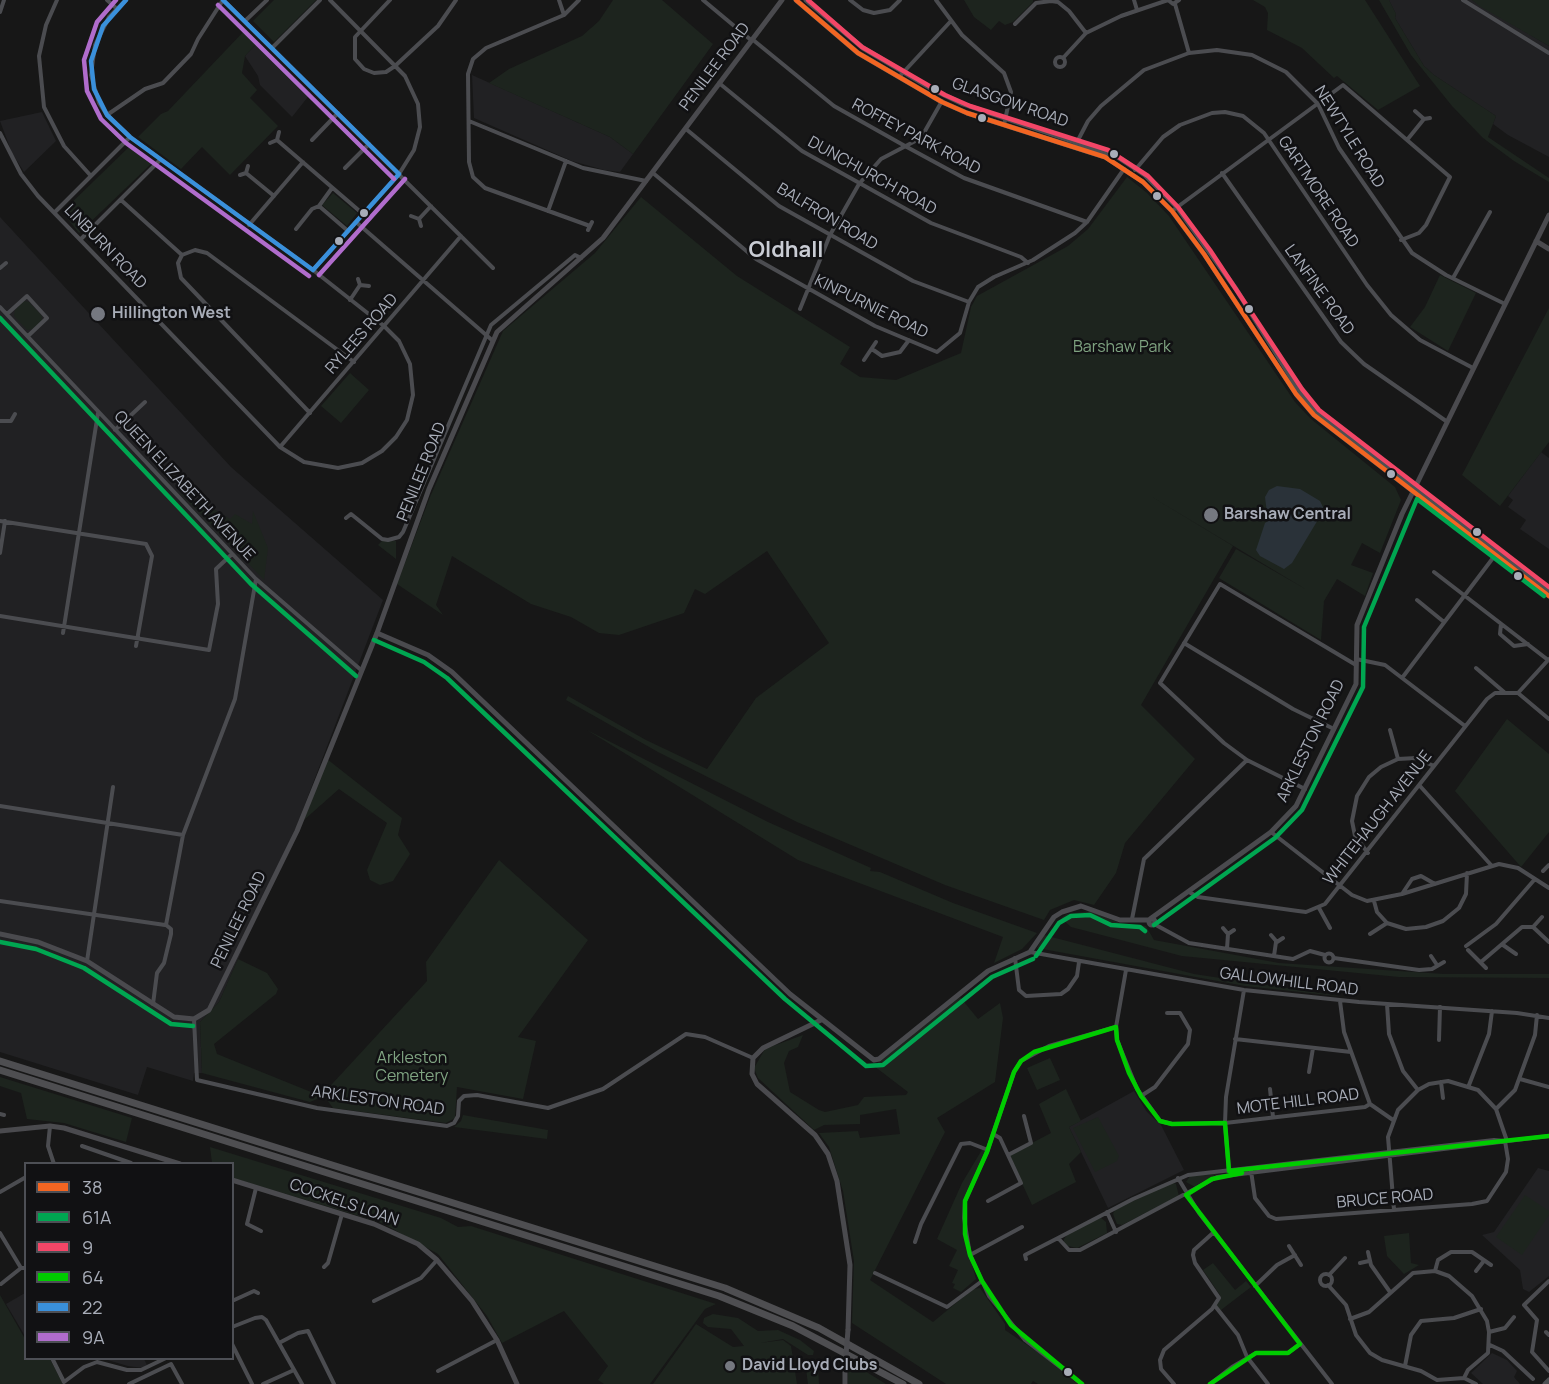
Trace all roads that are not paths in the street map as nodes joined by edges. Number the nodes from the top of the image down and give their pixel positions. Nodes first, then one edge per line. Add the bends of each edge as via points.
1 (4, 0) edge
2 (57, 0) edge
3 (107, 0) edge
4 (126, 0) edge
5 (223, 0) edge
6 (267, 0) edge
7 (320, 0) edge
8 (330, 0) edge
9 (390, 0) edge
10 (456, 0) edge
11 (559, 0) edge
12 (579, 0) edge
13 (703, 0) edge
14 (782, 0) edge
15 (796, 0) edge
16 (806, 0) edge
17 (850, 0) edge
18 (900, 0) edge
19 (936, 0) edge
20 (1134, 0) edge
21 (1168, 0) edge
22 (1179, 0) edge
23 (1462, 0) edge
24 (1175, 4) junction
25 (116, 8) junction
26 (1137, 10) junction
27 (0, 12) edge
28 (564, 15) junction
29 (1023, 15) junction
30 (245, 21) junction
31 (1029, 21) dead end
32 (950, 22) junction
33 (1015, 24) dead end
34 (360, 30) junction
35 (1086, 33) junction
36 (752, 40) junction
37 (272, 48) junction
38 (1189, 53) junction
39 (1549, 53) edge
40 (1063, 58) dead end
41 (395, 66) junction
42 (901, 75) junction
43 (720, 84) junction
44 (945, 95) junction
45 (942, 102) junction
46 (1318, 104) junction
47 (1415, 111) dead end
48 (338, 113) junction
49 (107, 115) junction
50 (1430, 118) dead end
51 (1424, 119) junction
52 (468, 121) junction
53 (1005, 122) junction
54 (686, 129) junction
55 (279, 132) dead end
56 (0, 133) edge
57 (130, 137) junction
58 (277, 140) junction
59 (312, 140) dead end
60 (1077, 140) junction
61 (1268, 140) junction
62 (1407, 140) junction
63 (270, 143) dead end
64 (369, 144) junction
65 (904, 146) junction
66 (1076, 147) junction
67 (160, 160) junction
68 (566, 161) junction
69 (303, 162) junction
70 (248, 166) dead end
71 (1126, 166) junction
72 (345, 168) dead end
73 (1134, 171) junction
74 (246, 173) junction
75 (653, 173) junction
76 (1222, 173) junction
77 (399, 174) junction
78 (240, 175) dead end
79 (91, 176) junction
80 (647, 181) junction
81 (859, 184) junction
82 (332, 188) junction
83 (274, 196) junction
84 (121, 200) junction
85 (319, 206) junction
86 (431, 206) junction
87 (1174, 209) junction
88 (548, 211) junction
89 (55, 212) junction
90 (1490, 212) dead end
91 (363, 214) junction
92 (1549, 215) edge
93 (411, 216) dead end
94 (418, 219) junction
95 (356, 222) junction
96 (1087, 222) junction
97 (249, 225) junction
98 (421, 226) dead end
99 (590, 226) dead end
100 (296, 229) dead end
101 (348, 231) junction
102 (830, 235) junction
103 (461, 236) junction
104 (81, 239) junction
105 (1401, 240) junction
106 (1536, 241) junction
107 (1549, 249) edge
108 (182, 255) junction
109 (582, 259) junction
110 (6, 263) dead end
111 (1028, 263) junction
112 (0, 268) edge
113 (493, 268) dead end
114 (313, 270) junction
115 (358, 279) dead end
116 (1453, 279) junction
117 (423, 281) junction
118 (360, 285) junction
119 (369, 286) dead end
120 (807, 289) junction
121 (351, 300) junction
122 (969, 302) junction
123 (1505, 304) junction
124 (0, 307) edge
125 (800, 309) dead end
126 (7, 314) junction
127 (384, 326) junction
128 (28, 336) junction
129 (487, 336) junction
130 (909, 340) junction
131 (493, 341) junction
132 (876, 342) dead end
133 (872, 349) junction
134 (864, 360) dead end
135 (354, 362) junction
136 (1473, 368) junction
137 (145, 402) dead end
138 (98, 413) junction
139 (310, 413) junction
140 (15, 414) dead end
141 (0, 421) edge
142 (1446, 421) junction
143 (115, 430) junction
144 (280, 447) junction
145 (1413, 490) junction
146 (346, 518) dead end
147 (3, 521) edge
148 (78, 534) junction
149 (0, 553) edge
150 (1497, 553) junction
151 (232, 554) junction
152 (1434, 572) dead end
153 (256, 579) junction
154 (1549, 590) edge
155 (1464, 595) junction
156 (1549, 596) edge
157 (1417, 600) dead end
158 (0, 616) edge
159 (1444, 622) junction
160 (1501, 623) junction
161 (64, 627) junction
162 (63, 633) dead end
163 (377, 633) junction
164 (137, 640) junction
165 (1184, 643) junction
166 (1528, 644) junction
167 (136, 646) dead end
168 (1549, 660) edge
169 (1356, 662) junction
170 (1476, 668) dead end
171 (361, 670) junction
172 (1402, 678) junction
173 (1504, 692) junction
174 (1518, 693) junction
175 (1549, 719) edge
176 (1465, 726) junction
177 (1334, 729) junction
178 (1390, 730) dead end
179 (1398, 759) junction
180 (1247, 760) junction
181 (1434, 766) junction
182 (1419, 786) junction
183 (113, 787) dead end
184 (1305, 789) junction
185 (0, 806) edge
186 (108, 823) junction
187 (1271, 832) junction
188 (183, 835) junction
189 (1368, 853) junction
190 (1491, 865) junction
191 (1549, 865) edge
192 (1543, 871) dead end
193 (1467, 873) junction
194 (1535, 879) junction
195 (1435, 884) junction
196 (1341, 887) junction
197 (1549, 888) edge
198 (1189, 892) junction
199 (1402, 894) junction
200 (0, 901) edge
201 (1374, 902) junction
202 (1319, 908) junction
203 (93, 915) junction
204 (1542, 917) dead end
205 (1132, 919) junction
206 (1151, 921) junction
207 (1388, 923) junction
208 (166, 925) junction
209 (1533, 927) junction
210 (1223, 928) dead end
211 (1330, 928) dead end
212 (1234, 930) dead end
213 (1471, 932) dead end
214 (0, 934) edge
215 (1228, 934) junction
216 (1370, 934) dead end
217 (1271, 935) dead end
218 (1283, 938) dead end
219 (1476, 938) junction
220 (1276, 942) junction
221 (1549, 942) edge
222 (1503, 945) junction
223 (1227, 949) junction
224 (1030, 952) junction
225 (1516, 954) dead end
226 (1274, 956) junction
227 (1431, 956) dead end
228 (1015, 957) junction
229 (87, 961) junction
230 (1079, 962) junction
231 (1444, 962) dead end
232 (1481, 962) junction
233 (1437, 965) junction
234 (1486, 968) dead end
235 (1126, 970) junction
236 (1244, 990) junction
237 (1340, 1001) junction
238 (153, 1004) junction
239 (1387, 1004) junction
240 (1440, 1007) junction
241 (1492, 1011) junction
242 (1167, 1013) dead end
243 (1538, 1015) junction
244 (1549, 1018) edge
245 (194, 1019) junction
246 (821, 1020) junction
247 (1116, 1027) junction
248 (1235, 1039) junction
249 (1439, 1040) dead end
250 (1313, 1048) junction
251 (1351, 1052) junction
252 (753, 1058) junction
253 (0, 1060) edge
254 (0, 1070) edge
255 (1309, 1072) dead end
256 (1520, 1078) junction
257 (1441, 1082) junction
258 (1469, 1085) junction
259 (1549, 1087) edge
260 (1270, 1089) dead end
261 (1418, 1090) junction
262 (1141, 1096) junction
263 (1443, 1098) dead end
264 (1370, 1104) junction
265 (1496, 1109) junction
266 (1024, 1116) dead end
267 (1273, 1117) junction
268 (1393, 1120) junction
269 (1225, 1123) junction
270 (50, 1126) junction
271 (0, 1131) edge
272 (993, 1134) junction
273 (1549, 1136) edge
274 (1506, 1141) junction
275 (82, 1146) dead end
276 (988, 1150) junction
277 (1388, 1154) junction
278 (1008, 1155) junction
279 (117, 1158) junction
280 (53, 1162) edge
281 (116, 1162) edge
282 (131, 1162) edge
283 (173, 1162) edge
284 (1251, 1171) junction
285 (1230, 1173) junction
286 (24, 1178) edge
287 (1178, 1178) junction
288 (234, 1181) edge
289 (256, 1188) junction
290 (0, 1192) edge
291 (1186, 1195) junction
292 (988, 1201) dead end
293 (1394, 1210) junction
294 (1107, 1212) junction
295 (342, 1214) junction
296 (1022, 1227) dead end
297 (261, 1231) dead end
298 (1116, 1232) junction
299 (1214, 1232) junction
300 (0, 1233) edge
301 (1058, 1238) junction
302 (915, 1242) dead end
303 (1289, 1246) dead end
304 (1368, 1252) dead end
305 (970, 1255) junction
306 (1295, 1255) junction
307 (1026, 1258) dead end
308 (1345, 1258) dead end
309 (437, 1260) junction
310 (1369, 1262) junction
311 (1483, 1262) junction
312 (1360, 1263) dead end
313 (1301, 1265) dead end
314 (1491, 1266) dead end
315 (324, 1267) dead end
316 (23, 1268) edge
317 (1435, 1271) junction
318 (1476, 1271) dead end
319 (875, 1273) dead end
320 (1329, 1275) junction
321 (982, 1281) junction
322 (1549, 1281) edge
323 (0, 1284) edge
324 (1328, 1285) junction
325 (1255, 1286) junction
326 (1390, 1292) junction
327 (258, 1293) dead end
328 (234, 1300) edge
329 (374, 1301) dead end
330 (1214, 1306) junction
331 (1481, 1309) junction
332 (1514, 1317) dead end
333 (1350, 1320) junction
334 (234, 1326) edge
335 (1489, 1332) junction
336 (497, 1340) junction
337 (279, 1342) junction
338 (1300, 1344) junction
339 (1490, 1345) junction
340 (234, 1348) edge
341 (1247, 1357) junction
342 (52, 1360) edge
343 (164, 1360) edge
344 (1405, 1366) junction
345 (294, 1370) junction
346 (438, 1371) dead end
347 (1549, 1371) edge
348 (1464, 1378) junction
349 (1533, 1379) dead end
350 (1549, 1380) edge
351 (1436, 1382) edge
352 (64, 1383) edge
353 (129, 1384) edge
354 (182, 1384) edge
355 (252, 1384) edge
356 (263, 1384) edge
357 (302, 1384) edge
358 (334, 1384) edge
359 (517, 1384) edge
360 (845, 1384) edge
361 (902, 1384) edge
362 (920, 1384) edge
363 (1082, 1384) edge
364 (1174, 1384) edge
365 (1210, 1384) edge
366 (1268, 1384) edge
367 (1332, 1384) edge
368 (1476, 1384) edge
369 (1545, 1384) edge

1 - 27 street
2 - 79 street via 45,25 39,56 44,107 64,146
3 - 25 street
4 - 25 street
5 - 30 street
5 - 49 street via 191,54 163,83 145,89
6 - 30 street
7 - 37 street
8 - 34 street
9 - 34 street
10 - 41 street via 438,26
11 - 28 street
12 - 28 street
13 - 36 street, ROFFEY PARK ROAD
14 - 36 street, PENILEE ROAD
15 - 42 main road, GLASGOW ROAD via 858,53
16 - 42 main road, GLASGOW ROAD
17 - 18 street via 874,13 891,10
19 - 32 street
20 - 26 street
21 - 24 street
21 - 26 street
22 - 24 street
23 - 39 street
24 - 38 street
25 - 49 street via 99,32 91,61 94,89
26 - 35 street
28 - 52 street via 486,48 473,59 469,67
29 - 31 street
29 - 33 street
29 - 35 street via 1041,1 1058,2
30 - 37 street
32 - 42 street
32 - 53 street via 1004,73 1011,92
34 - 41 street
34 - 41 street via 353,46 358,63 374,73
35 - 40 street
36 - 43 street, PENILEE ROAD
36 - 65 street, ROFFEY PARK ROAD via 834,106
37 - 48 street
38 - 46 street, NEWTYLE ROAD via 1218,50 1252,55 1286,72
38 - 60 street, NEWTYLE ROAD via 1144,70 1120,87 1088,121
41 - 77 street via 412,89 420,116 414,150
42 - 44 main road, GLASGOW ROAD
42 - 45 main road, GLASGOW ROAD
43 - 54 street, PENILEE ROAD
43 - 81 street, DUNCHURCH ROAD via 802,151
44 - 45 street
44 - 53 main road, GLASGOW ROAD
45 - 53 main road, GLASGOW ROAD
45 - 65 street via 926,132
46 - 61 street
46 - 62 street via 1343,85
46 - 105 street, NEWTYLE ROAD via 1339,148
47 - 51 street
48 - 59 street
48 - 64 street
49 - 57 street, LINBURN ROAD
50 - 51 street
51 - 62 street
52 - 68 street
52 - 88 street via 469,162 478,183
53 - 60 main road, GLASGOW ROAD
53 - 66 main road, GLASGOW ROAD
54 - 75 street, PENILEE ROAD
54 - 102 street, BALFRON ROAD via 779,206
55 - 58 street
56 - 89 street, LINBURN ROAD via 21,174
57 - 67 street, LINBURN ROAD
57 - 79 street
58 - 63 street
58 - 69 street
60 - 66 street, NEWTYLE ROAD
60 - 71 main road, GLASGOW ROAD
61 - 73 street, GARTMORE ROAD via 1243,116 1212,113 1189,120 1172,131
61 - 76 street
61 - 136 street, GARTMORE ROAD via 1366,285 1391,315 1420,340
62 - 105 street via 1450,177 1426,225 1419,233
64 - 72 street
64 - 77 street
65 - 81 street via 873,165
65 - 96 street, ROFFEY PARK ROAD via 964,178
66 - 71 main road, GLASGOW ROAD
67 - 84 street
67 - 97 street, LINBURN ROAD
68 - 80 street
68 - 88 street
69 - 82 street
69 - 83 street
70 - 74 street
71 - 73 main road, GLASGOW ROAD
71 - 96 street
73 - 87 main road, GLASGOW ROAD
74 - 78 street
74 - 83 street
75 - 80 street, PENILEE ROAD
75 - 120 street, KINPURNIE ROAD via 748,253
76 - 87 street
76 - 142 street, LANFINE ROAD via 1341,342 1364,364
77 - 86 street
77 - 91 street
79 - 89 street
80 - 109 street, PENILEE ROAD
81 - 102 street
81 - 111 street, DUNCHURCH ROAD via 931,223
82 - 85 street
82 - 91 street
83 - 97 street
84 - 104 street
84 - 108 street
85 - 100 street
85 - 101 street
86 - 94 street
86 - 103 street
87 - 145 main road, GLASGOW ROAD via 1302,402
88 - 99 street
89 - 104 street, LINBURN ROAD
90 - 116 street
91 - 95 street
92 - 106 street, ARKLESTON ROAD
93 - 94 street
94 - 98 street
95 - 101 street
95 - 117 street
96 - 111 street
97 - 114 street, LINBURN ROAD
101 - 114 street
102 - 120 street
102 - 122 street, BALFRON ROAD via 913,280
103 - 113 street
103 - 117 street, RYLEES ROAD
104 - 144 street, LINBURN ROAD
105 - 116 street, NEWTYLE ROAD via 1419,259
106 - 107 street
106 - 123 street, ARKLESTON ROAD
108 - 135 street via 195,250 207,253
108 - 139 street via 178,263 181,278
109 - 129 street via 575,255 491,325
109 - 131 street, PENILEE ROAD via 509,320
110 - 112 street
111 - 122 street via 986,281
114 - 121 street, LINBURN ROAD
115 - 118 street
116 - 123 street, NEWTYLE ROAD
117 - 127 street, RYLEES ROAD
117 - 129 street
118 - 119 street
118 - 121 street
120 - 125 street
120 - 130 street, KINPURNIE ROAD
121 - 127 street, LINBURN ROAD
122 - 130 street, KINPURNIE ROAD via 960,333 937,352
123 - 136 street, ARKLESTON ROAD
124 - 126 street, QUEEN ELIZABETH AVENUE
126 - 128 street, QUEEN ELIZABETH AVENUE
126 - 128 street via 27,296 47,318
127 - 135 street, RYLEES ROAD
127 - 144 street, LINBURN ROAD via 405,352 413,382 407,420 396,437 362,463 338,468 304,462
128 - 138 street, QUEEN ELIZABETH AVENUE
129 - 131 street
129 - 146 street via 403,532 399,537 382,539 351,514
130 - 133 street via 900,352 882,356
131 - 163 street, PENILEE ROAD via 429,489
132 - 133 street
133 - 134 street
135 - 139 street, RYLEES ROAD
136 - 142 street, ARKLESTON ROAD
137 - 143 street
138 - 143 street, QUEEN ELIZABETH AVENUE
138 - 148 street
139 - 144 street, RYLEES ROAD
140 - 141 street via 11,421
142 - 145 street, ARKLESTON ROAD
143 - 151 street, QUEEN ELIZABETH AVENUE
145 - 150 main road, GLASGOW ROAD
145 - 169 street, ARKLESTON ROAD via 1357,625
147 - 148 street
147 - 149 street
148 - 161 street
148 - 164 street via 146,544 150,549
150 - 154 main road, GLASGOW ROAD
150 - 155 street
150 - 156 main road, GLASGOW ROAD
151 - 153 street, QUEEN ELIZABETH AVENUE
151 - 164 street via 216,569 218,604 209,650
152 - 155 street
153 - 171 street, QUEEN ELIZABETH AVENUE
153 - 188 street via 235,699
155 - 159 street
155 - 160 street
157 - 159 street
158 - 161 street
159 - 172 street
160 - 166 street
160 - 166 street via 1500,634 1515,645
161 - 162 street
161 - 164 street
163 - 171 street, PENILEE ROAD
163 - 246 street via 420,651 452,672 789,994
164 - 167 street
165 - 169 street via 1220,584
165 - 177 street via 1293,709
165 - 180 street via 1160,683
166 - 168 street
168 - 174 street
169 - 172 street via 1385,665
169 - 177 street, ARKLESTON ROAD via 1356,684
170 - 173 street
171 - 245 street, PENILEE ROAD via 278,872 214,1002
172 - 176 street
173 - 174 street
173 - 176 street, WHITEHAUGH AVENUE via 1487,699
174 - 175 street
176 - 181 street, WHITEHAUGH AVENUE
177 - 184 street, ARKLESTON ROAD
178 - 179 street
179 - 181 street via 1416,758
179 - 189 street via 1369,777 1357,796 1353,829
180 - 184 street
180 - 205 street via 1144,859
181 - 182 street, WHITEHAUGH AVENUE
182 - 189 street, WHITEHAUGH AVENUE
182 - 190 street
183 - 186 street
184 - 187 street, ARKLESTON ROAD via 1293,811
185 - 186 street
186 - 188 street
186 - 203 street
187 - 196 street
187 - 198 street, ARKLESTON ROAD
188 - 208 street
189 - 196 street, WHITEHAUGH AVENUE
190 - 193 street
190 - 194 street via 1507,865
191 - 192 street
193 - 195 street
193 - 207 street via 1466,894 1443,921 1412,929
194 - 197 street
194 - 219 street via 1496,924
195 - 199 street
195 - 199 street via 1421,876 1412,879
196 - 201 street via 1360,899
196 - 202 street, WHITEHAUGH AVENUE
198 - 202 street, WHITEHAUGH AVENUE via 1198,897 1298,911
198 - 206 street, ARKLESTON ROAD
199 - 201 street
200 - 203 street
201 - 207 street via 1377,912
202 - 211 street
203 - 208 street
203 - 229 street
204 - 209 street
205 - 206 street
205 - 224 street via 1113,918 1081,906 1068,909 1054,917
206 - 223 street via 1189,943
207 - 216 street
208 - 238 street via 171,934
209 - 221 street
209 - 222 street via 1522,927
210 - 215 street
212 - 215 street
213 - 219 street
214 - 229 street via 38,942
215 - 223 street
217 - 220 street
218 - 220 street
219 - 232 street via 1467,948
220 - 226 street
222 - 225 street
222 - 232 street
223 - 226 street
224 - 228 street
224 - 230 street, GALLOWHILL ROAD
226 - 233 street via 1293,959 1310,951 1325,956 1328,962 1334,958 1419,970
227 - 233 street
228 - 230 street via 1019,990 1026,996 1061,994 1077,976
228 - 246 street via 988,971 877,1060 870,1059
229 - 238 street
230 - 235 street, GALLOWHILL ROAD
231 - 233 street
232 - 234 street
235 - 236 street, GALLOWHILL ROAD
235 - 247 street
236 - 237 street, GALLOWHILL ROAD
236 - 248 street
237 - 239 street, GALLOWHILL ROAD
237 - 251 street via 1341,1020
238 - 245 street via 174,1017
239 - 240 street, GALLOWHILL ROAD
239 - 261 street via 1389,1034 1403,1071
240 - 241 street, GALLOWHILL ROAD
240 - 249 street
241 - 243 street, GALLOWHILL ROAD
241 - 258 street via 1489,1034
242 - 262 street via 1180,1013 1190,1030 1188,1044 1155,1087
243 - 244 street, GALLOWHILL ROAD
243 - 256 street
245 - 252 street, ARKLESTON ROAD via 197,1080 316,1108 447,1126 458,1116 459,1101 464,1096 548,1108 603,1089 686,1034 705,1037
246 - 252 street via 763,1048
247 - 262 street, MOTE HILL ROAD via 1117,1040
247 - 272 street via 1049,1046 1021,1061
248 - 250 street
248 - 269 street
250 - 251 street
250 - 255 street
251 - 264 street
252 - 360 street, bridge via 752,1074 757,1084 815,1135 828,1154 837,1181 850,1265
253 - 362 highway via 725,1288 819,1328
254 - 361 highway via 719,1296 793,1326
256 - 259 street
256 - 265 street via 1508,1100
257 - 258 street
257 - 261 street
257 - 263 street
258 - 265 street
260 - 267 street
261 - 268 street via 1401,1105
262 - 269 street, MOTE HILL ROAD via 1152,1113 1166,1123
264 - 267 street, MOTE HILL ROAD
264 - 268 street, MOTE HILL ROAD
265 - 274 street
266 - 278 street via 1031,1143
267 - 269 street, MOTE HILL ROAD
268 - 277 street
269 - 285 street
270 - 271 street
270 - 280 street via 48,1146
270 - 283 street
272 - 276 street
272 - 278 street via 1000,1138
273 - 274 street
274 - 277 street
274 - 293 street, BRUCE ROAD via 1506,1172 1487,1201
275 - 279 street
276 - 302 street via 961,1144
276 - 305 street via 965,1201
277 - 284 street
277 - 285 street
277 - 293 street
278 - 292 street via 1021,1183
279 - 281 street
279 - 282 street
284 - 285 street
284 - 293 street, BRUCE ROAD via 1255,1198 1276,1219
285 - 287 street
285 - 291 street via 1206,1181
286 - 290 street
287 - 291 street
287 - 294 street
288 - 289 street, COCKELS LOAN
289 - 295 street, COCKELS LOAN
289 - 297 street via 247,1224
291 - 298 street
291 - 299 street
294 - 298 street
294 - 301 street
295 - 309 street, COCKELS LOAN via 418,1245
295 - 315 street
296 - 305 street
298 - 301 street via 1074,1252
299 - 325 street
299 - 330 street via 1193,1255 1219,1298
300 - 316 street
301 - 307 street via 1025,1255
303 - 306 street
304 - 310 street
305 - 321 street
306 - 313 street
306 - 325 street via 1277,1264
308 - 320 street
309 - 329 street via 421,1278
309 - 336 street, COCKELS LOAN via 472,1301
310 - 312 street
310 - 326 street
311 - 314 street
311 - 317 street via 1472,1252 1451,1252 1438,1260
311 - 318 street
316 - 323 street
317 - 326 street via 1413,1273
317 - 331 street via 1461,1284
319 - 321 street via 947,1307
320 - 324 street via 1332,1280
320 - 324 street via 1323,1274 1320,1279 1321,1284
321 - 363 street via 1011,1325
322 - 347 street via 1524,1305 1537,1320 1532,1352
324 - 333 street via 1346,1305
325 - 338 street
326 - 333 street via 1370,1312
327 - 328 street via 254,1291
330 - 341 street via 1238,1335
330 - 364 street via 1164,1350 1161,1369
331 - 335 street
331 - 344 street via 1454,1318 1421,1322 1411,1335
332 - 335 street via 1504,1328
333 - 344 street via 1370,1353
334 - 337 street via 262,1317
335 - 339 street
336 - 346 street
336 - 359 street, COCKELS LOAN
337 - 345 street
337 - 358 street via 308,1331
338 - 341 street via 1288,1353 1264,1351
338 - 367 street
339 - 348 street via 1488,1353
339 - 349 street via 1503,1351
340 - 355 street
341 - 365 street
341 - 366 street
342 - 352 street
343 - 352 street via 141,1370 97,1362
344 - 351 street
345 - 356 street
345 - 357 street
348 - 351 street
348 - 368 street
350 - 369 main road
353 - 354 street via 171,1365

